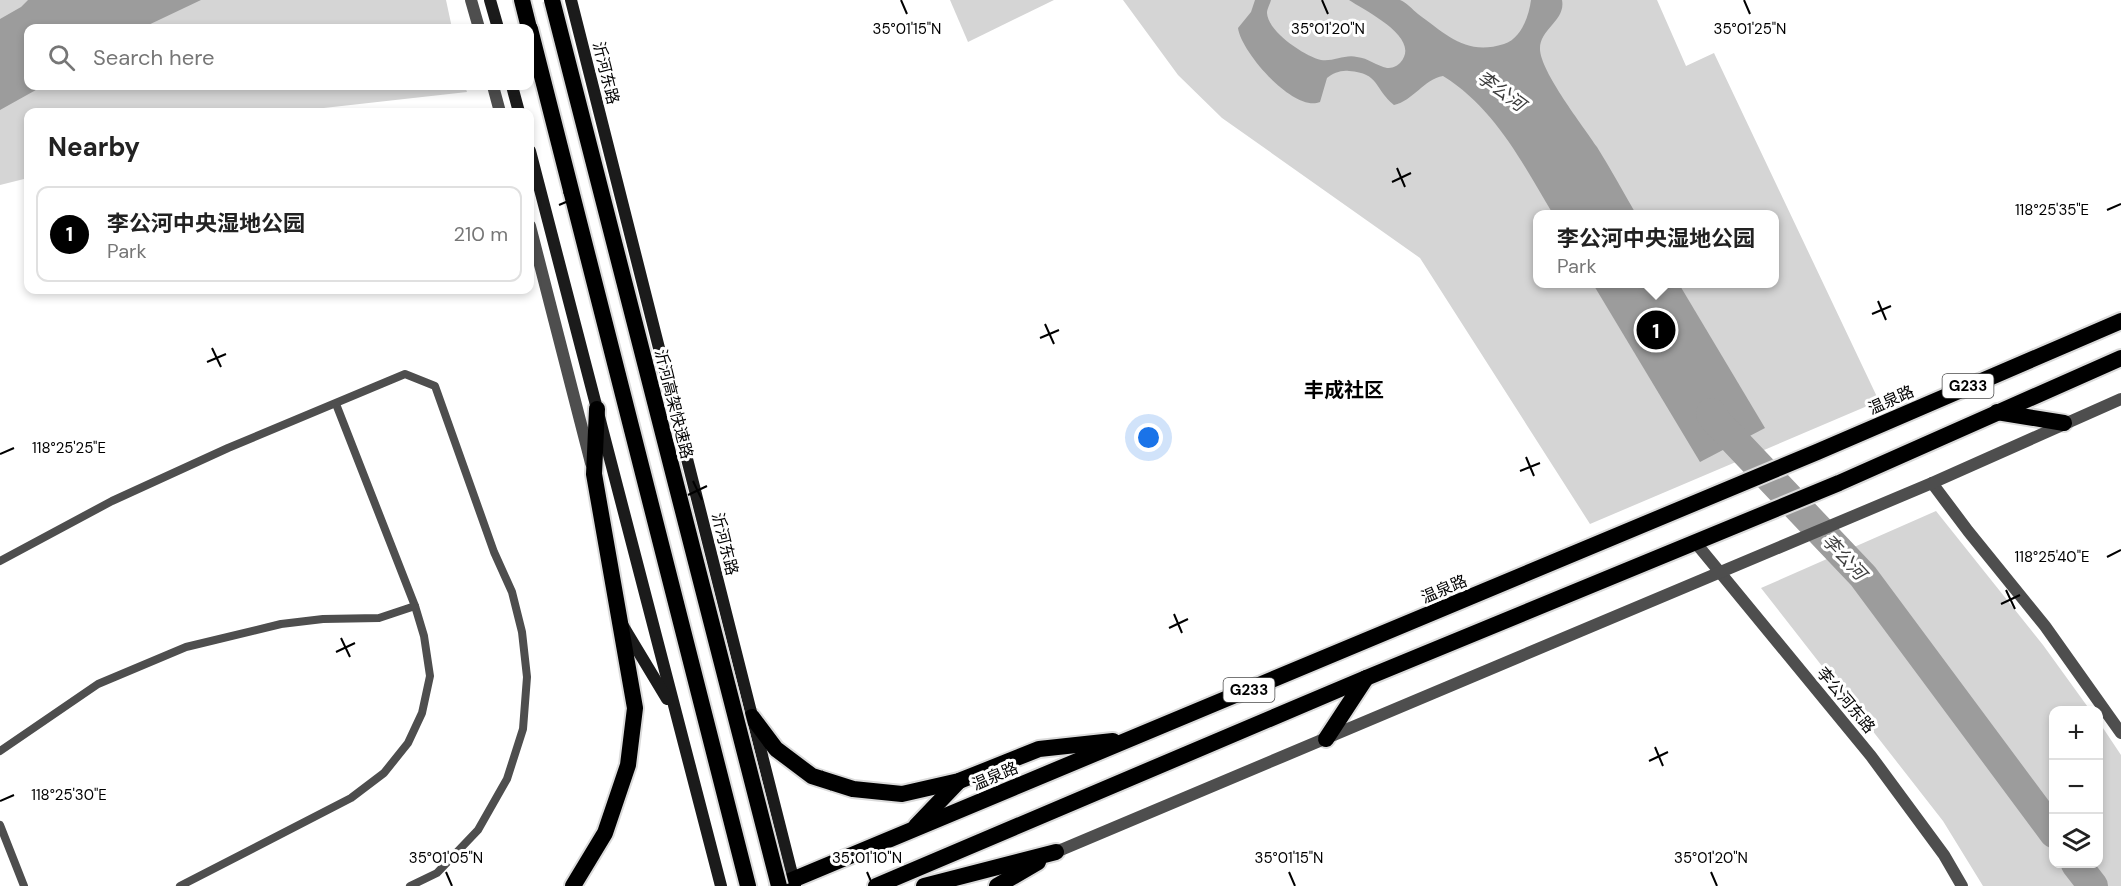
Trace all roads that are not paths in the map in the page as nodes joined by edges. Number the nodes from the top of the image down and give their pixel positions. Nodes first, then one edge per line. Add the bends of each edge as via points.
1 (471, 0) edge
2 (490, 0) edge
3 (522, 0) edge
4 (552, 0) edge
5 (571, 0) edge
6 (478, 24) edge
7 (497, 24) edge
8 (528, 24) edge
9 (534, 49) edge
10 (494, 90) edge
11 (513, 90) edge
12 (499, 108) edge
13 (518, 108) edge
14 (534, 166) edge
15 (534, 242) edge
16 (2121, 321) edge
17 (2121, 358) edge
18 (2121, 399) edge
19 (336, 404) junction
20 (597, 409) junction
21 (1996, 412) junction
22 (2064, 423) junction
23 (594, 474) junction
24 (1932, 483) junction
25 (1695, 542) junction
26 (0, 561) edge
27 (1719, 571) junction
28 (415, 606) junction
29 (620, 620) junction
30 (1366, 678) junction
31 (675, 711) junction
32 (752, 717) junction
33 (2121, 734) edge
34 (1131, 739) junction
35 (1326, 739) junction
36 (0, 751) edge
37 (959, 781) junction
38 (0, 825) edge
39 (911, 831) junction
40 (1056, 852) junction
41 (786, 885) edge
42 (24, 886) edge
43 (180, 886) edge
44 (410, 886) edge
45 (573, 886) edge
46 (721, 886) edge
47 (748, 886) edge
48 (876, 886) edge
49 (924, 886) edge
50 (997, 886) edge
51 (1962, 886) edge

1 - 6 street
2 - 7 main road
3 - 8 highway
4 - 41 highway, 沂河高架快速路, bridge
5 - 32 main road, 沂河东路
9 - 47 highway
10 - 12 street
11 - 13 main road
14 - 20 main road
15 - 23 street
16 - 34 highway, 温泉路 / G233
17 - 21 highway, G233
18 - 22 street
19 - 26 lane via 112,501
19 - 28 lane
19 - 44 lane via 405,374 435,386 512,592 522,632 527,677 523,729 507,779 477,830 436,873
20 - 23 highway
20 - 31 main road
21 - 22 highway
21 - 25 highway, G233
22 - 24 street
23 - 29 highway
24 - 27 street
24 - 33 street via 2045,626
25 - 27 street, 李公河东路
25 - 30 highway, G233
27 - 35 street
27 - 51 street, 李公河东路 via 1871,756 1944,855
28 - 36 lane via 379,618 281,624 186,647 98,684
28 - 43 lane via 430,676 422,713 408,743 384,773 351,798
29 - 31 main road
29 - 45 highway via 635,708 628,765 605,833
30 - 35 highway
30 - 48 highway, G233
31 - 46 main road
32 - 37 highway via 776,749 812,776 853,789 902,794
32 - 41 main road, 沂河东路
34 - 37 highway via 1039,749
34 - 39 highway, 温泉路 / G233
35 - 40 street
37 - 39 highway
38 - 42 lane
39 - 41 highway, 温泉路 / G233
40 - 49 highway
40 - 50 highway

